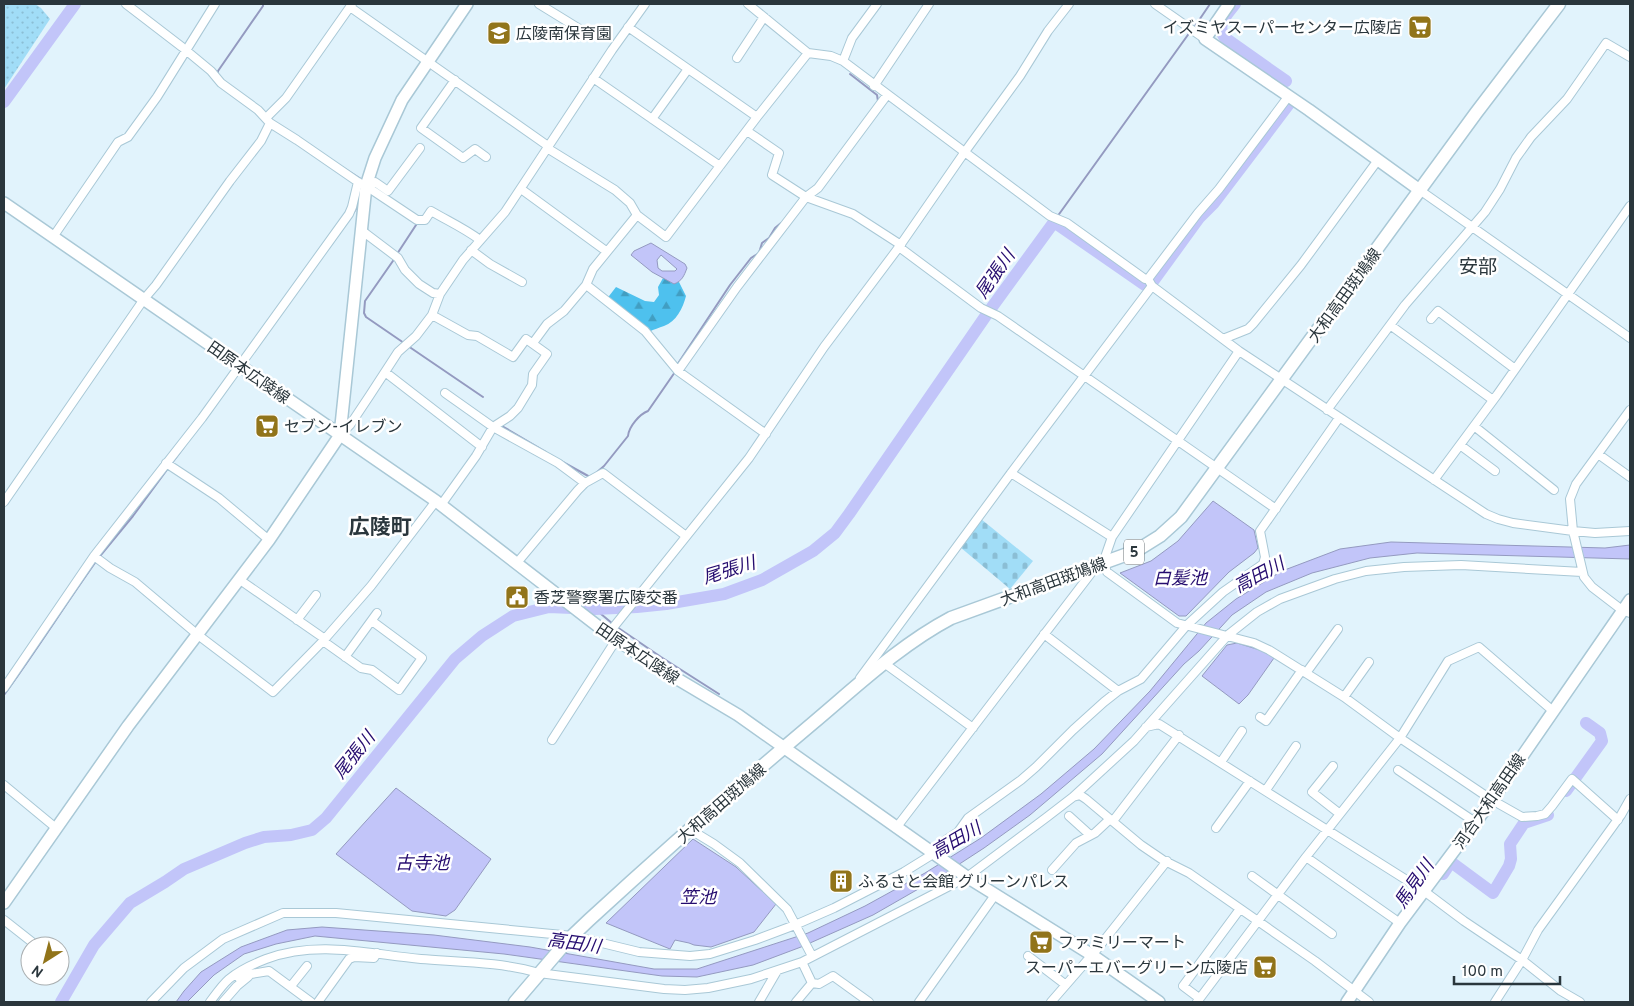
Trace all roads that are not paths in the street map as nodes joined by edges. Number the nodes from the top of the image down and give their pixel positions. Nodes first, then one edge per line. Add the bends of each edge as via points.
1 (126, 4) edge
2 (215, 4) edge
3 (467, 4) edge
4 (539, 4) edge
5 (645, 4) edge
6 (748, 4) edge
7 (878, 4) edge
8 (929, 4) edge
9 (1069, 4) edge
10 (1155, 4) edge
11 (1229, 4) edge
12 (1559, 4) edge
13 (351, 5) edge
14 (764, 17) junction
15 (628, 27) junction
16 (578, 28) dead end
17 (1201, 36) junction
18 (186, 50) junction
19 (808, 53) junction
20 (737, 58) dead end
21 (1630, 58) edge
22 (428, 60) junction
23 (842, 61) junction
24 (688, 69) junction
25 (593, 78) junction
26 (455, 80) junction
27 (874, 86) junction
28 (887, 95) junction
29 (1288, 97) junction
30 (757, 117) junction
31 (269, 118) junction
32 (652, 119) junction
33 (747, 131) junction
34 (548, 147) junction
35 (420, 148) dead end
36 (964, 153) junction
37 (486, 157) dead end
38 (1378, 160) junction
39 (720, 166) junction
40 (368, 188) junction
41 (521, 189) junction
42 (1420, 190) junction
43 (806, 197) junction
44 (4, 203) edge
45 (1630, 208) edge
46 (637, 215) junction
47 (1472, 227) junction
48 (361, 230) junction
49 (53, 237) junction
50 (480, 240) junction
51 (900, 246) junction
52 (471, 250) junction
53 (606, 251) junction
54 (522, 282) dead end
55 (1150, 282) junction
56 (589, 287) dead end
57 (440, 294) junction
58 (1568, 295) junction
59 (144, 299) junction
60 (432, 315) junction
61 (1431, 319) dead end
62 (1390, 325) junction
63 (1630, 338) edge
64 (1223, 339) junction
65 (533, 343) junction
66 (1239, 352) junction
67 (240, 366) junction
68 (1516, 369) junction
69 (678, 371) junction
70 (384, 372) junction
71 (1084, 376) junction
72 (1282, 380) junction
73 (445, 393) dead end
74 (1494, 400) junction
75 (1327, 410) junction
76 (1630, 410) edge
77 (1339, 418) junction
78 (1474, 426) junction
79 (493, 427) junction
80 (766, 434) junction
81 (340, 435) junction
82 (1178, 441) junction
83 (1460, 445) junction
84 (482, 447) junction
85 (1598, 454) junction
86 (169, 465) junction
87 (1217, 469) junction
88 (1495, 471) dead end
89 (1011, 473) junction
90 (1630, 477) edge
91 (1434, 480) junction
92 (586, 483) junction
93 (1554, 490) dead end
94 (4, 502) edge
95 (438, 503) junction
96 (1276, 509) junction
97 (1630, 531) edge
98 (1574, 533) junction
99 (686, 536) junction
100 (1112, 537) junction
101 (269, 540) junction
102 (97, 559) junction
103 (516, 564) junction
104 (1100, 565) junction
105 (1581, 570) junction
106 (240, 580) junction
107 (316, 595) dead end
108 (1630, 600) edge
109 (1626, 612) edge
110 (377, 613) dead end
111 (297, 620) junction
112 (372, 621) junction
113 (1190, 626) junction
114 (615, 628) junction
115 (1338, 629) dead end
116 (1044, 634) junction
117 (1225, 634) junction
118 (198, 635) junction
119 (324, 640) junction
120 (345, 657) junction
121 (884, 662) junction
122 (1369, 662) dead end
123 (1304, 672) junction
124 (4, 688) edge
125 (854, 688) junction
126 (1118, 691) junction
127 (1344, 697) junction
128 (1553, 710) junction
129 (1260, 717) dead end
130 (1146, 727) junction
131 (973, 728) junction
132 (1242, 731) dead end
133 (1179, 735) junction
134 (1400, 738) junction
135 (552, 740) dead end
136 (1296, 746) dead end
137 (784, 747) junction
138 (1221, 762) junction
139 (1333, 766) dead end
140 (1398, 770) dead end
141 (1250, 781) junction
142 (4, 785) edge
143 (1266, 790) junction
144 (1073, 797) junction
145 (1630, 799) edge
146 (1492, 800) junction
147 (1340, 814) junction
148 (1069, 816) dead end
149 (1112, 820) junction
150 (1618, 820) junction
151 (1476, 822) junction
152 (56, 828) junction
153 (896, 828) junction
154 (1216, 828) dead end
155 (691, 830) junction
156 (1327, 830) junction
157 (1090, 835) junction
158 (935, 855) junction
159 (1306, 857) junction
160 (1167, 861) junction
161 (1052, 870) dead end
162 (965, 876) junction
163 (1252, 876) dead end
164 (1427, 893) junction
165 (1279, 894) junction
166 (995, 895) junction
167 (4, 903) edge
168 (1240, 909) junction
169 (4, 920) edge
170 (1257, 922) junction
171 (1400, 923) junction
172 (796, 926) junction
173 (1332, 934) dead end
174 (24, 936) edge
175 (570, 938) junction
176 (377, 953) junction
177 (810, 953) junction
178 (1092, 955) junction
179 (1028, 956) dead end
180 (1522, 960) junction
181 (802, 962) junction
182 (307, 966) dead end
183 (777, 971) junction
184 (540, 972) junction
185 (251, 974) junction
186 (228, 979) junction
187 (812, 983) junction
188 (1066, 985) junction
189 (291, 986) junction
190 (1358, 994) junction
191 (1151, 1000) edge
192 (1198, 1000) edge
193 (151, 1002) edge
194 (210, 1002) edge
195 (223, 1002) edge
196 (311, 1002) edge
197 (318, 1002) edge
198 (515, 1002) edge
199 (759, 1002) edge
200 (796, 1002) edge
201 (869, 1002) edge
202 (919, 1002) edge
203 (1051, 1002) edge
204 (1347, 1002) edge
205 (1369, 1002) edge
206 (1495, 1002) edge
207 (1580, 1002) edge

1 - 18 street
2 - 18 street
3 - 22 main road
4 - 16 street
5 - 15 street
6 - 14 street
7 - 23 street via 852,38
8 - 27 street
9 - 36 street
10 - 17 street
11 - 17 main road
12 - 42 main road, 大和高田斑鳩線 / 5
13 - 22 street
13 - 31 street
14 - 19 street
14 - 20 street
15 - 24 street
15 - 25 street
17 - 29 main road
18 - 31 street via 221,83
18 - 49 street via 128,138 118,142
19 - 23 street
19 - 30 street
21 - 47 street via 1606,43 1567,98 1516,158 1492,201
22 - 26 street
22 - 40 main road via 388,128 375,158
23 - 27 street
24 - 30 street
24 - 32 street
25 - 32 street
25 - 34 street
26 - 34 street
26 - 37 street via 422,128 463,158 475,150
27 - 28 street
28 - 36 street
28 - 43 street via 818,188
29 - 38 main road
29 - 55 street via 1198,213
30 - 33 street
31 - 40 street
31 - 59 street via 261,141
32 - 39 street
33 - 39 street
33 - 43 street via 779,153 772,175
34 - 41 street
34 - 46 street via 615,190 630,203
35 - 40 street via 388,191 375,182
36 - 51 street
36 - 55 street via 1050,216
38 - 42 main road
38 - 64 street via 1253,324
39 - 46 street via 666,237
40 - 48 main road
40 - 50 street via 419,220 424,220 431,211
40 - 67 street
41 - 50 street
41 - 53 street
42 - 47 street
42 - 72 main road, 大和高田斑鳩線 / 5
43 - 51 street via 853,214
43 - 69 street via 736,287
44 - 49 main road, 田原本広陵線
45 - 58 street
46 - 53 street
47 - 58 street
47 - 62 street
48 - 57 street via 396,257 420,284
48 - 81 main road
49 - 59 main road, 田原本広陵線
50 - 52 street
51 - 71 street via 984,310
51 - 80 street via 824,347
52 - 54 street
52 - 57 street
53 - 65 street via 586,285
55 - 64 street
55 - 71 street
56 - 69 street via 645,331
57 - 60 street
58 - 63 street
58 - 68 street
59 - 67 main road, 田原本広陵線
59 - 94 street
60 - 65 street via 513,358 526,338
60 - 70 street
61 - 68 street via 1438,310
62 - 74 street
62 - 75 street
64 - 66 street
65 - 79 street via 547,354 514,412
66 - 72 street
66 - 82 street
67 - 81 main road, 田原本広陵線
67 - 86 street
68 - 74 street
69 - 80 street
70 - 81 street
70 - 84 street
71 - 82 street
71 - 89 street
72 - 75 street
72 - 87 main road, 大和高田斑鳩線 / 5
73 - 79 street
74 - 78 street
75 - 77 street
76 - 85 street
77 - 91 street
77 - 96 street
78 - 83 street
78 - 93 street
79 - 84 street
79 - 92 street via 558,463
80 - 99 street
81 - 95 main road, 田原本広陵線
81 - 101 main road
82 - 87 street
82 - 100 street
83 - 88 street
83 - 91 street
84 - 95 street
85 - 90 street
85 - 98 street via 1572,492
86 - 101 street via 218,498
86 - 102 street
87 - 96 street
87 - 104 main road, 大和高田斑鳩線 / 5 via 1180,517 1160,536 1136,551
89 - 100 street
89 - 125 street
91 - 98 street via 1498,520
92 - 99 street via 603,474
92 - 103 street
95 - 103 main road, 田原本広陵線
95 - 119 street
96 - 113 street via 1260,532 1265,557 1263,564 1223,592
97 - 98 street
98 - 105 street
99 - 114 street
100 - 104 street
101 - 106 main road
102 - 118 street via 135,582
102 - 124 street
103 - 114 main road, 田原本広陵線 via 586,618
104 - 113 street via 1173,620
104 - 116 street
104 - 121 main road, 大和高田斑鳩線 / 5 via 951,618
105 - 109 street via 1592,587
105 - 117 street via 1462,565 1366,571 1280,599
106 - 111 street
106 - 118 main road
107 - 111 street
108 - 109 main road, 河合大和高田線
109 - 128 main road, 河合大和高田線
110 - 112 street
111 - 119 street
112 - 120 street
112 - 120 street via 422,658 400,690 372,670 362,668
113 - 117 street
113 - 126 street via 1141,680
114 - 135 street
114 - 137 main road, 田原本広陵線 via 664,671
115 - 123 street
116 - 126 street
116 - 131 street
117 - 123 street via 1254,643
117 - 130 street
118 - 119 street via 273,692
118 - 152 main road
119 - 120 street
121 - 125 main road, 大和高田斑鳩線 / 5
121 - 131 street
122 - 127 street
123 - 127 street
123 - 129 street via 1266,721
125 - 137 main road, 大和高田斑鳩線 / 5
126 - 158 street via 1021,780 968,818
127 - 134 street
128 - 134 street via 1479,647 1448,661
128 - 146 main road, 河合大和高田線
130 - 133 street via 1160,724
130 - 144 street
131 - 153 street
132 - 138 street
133 - 138 street
133 - 149 street
134 - 146 street
134 - 147 street
136 - 143 street
137 - 153 main road, 田原本広陵線
137 - 155 main road, 大和高田斑鳩線 / 5
138 - 141 street
139 - 147 street via 1312,792
140 - 151 street
141 - 143 street
141 - 154 street
142 - 152 street
143 - 156 street
144 - 149 street via 1080,795
144 - 162 street
145 - 150 street
146 - 150 street via 1522,817 1537,816 1544,814 1574,781
146 - 151 main road, 河合大和高田線
147 - 156 street
148 - 157 street
149 - 157 street
149 - 160 street via 1141,845
150 - 180 street via 1538,930
151 - 164 main road, 河合大和高田線
152 - 167 main road
153 - 158 main road, 田原本広陵線
155 - 172 street via 740,863 787,909
155 - 175 main road, 大和高田斑鳩線 / 5
156 - 159 street
156 - 164 street
157 - 161 street via 1076,843
158 - 162 main road, 田原本広陵線
158 - 172 street
159 - 165 street
159 - 171 street
160 - 168 street
160 - 178 street
162 - 166 main road, 田原本広陵線
162 - 177 street
163 - 165 street
164 - 171 main road, 河合大和高田線
164 - 180 street
165 - 170 street
165 - 173 street
166 - 178 main road, 田原本広陵線
166 - 202 street
168 - 170 street
168 - 192 street via 1183,986
169 - 174 street
170 - 190 street
170 - 192 street
171 - 190 main road, 河合大和高田線
172 - 175 street via 710,954 690,956 639,952
172 - 177 street
175 - 184 main road, 大和高田斑鳩線 / 5
175 - 193 street via 336,913 284,912 223,939 184,968
176 - 184 street
176 - 186 street via 333,948 294,951 256,963
176 - 197 street via 374,958 349,959
177 - 181 street
178 - 188 street
178 - 191 main road, 田原本広陵線
179 - 188 street
180 - 206 street
180 - 207 street
181 - 183 street
181 - 187 street
182 - 189 street
183 - 184 street via 708,988 685,990
183 - 199 street
184 - 198 main road, 大和高田斑鳩線 / 5
185 - 186 street via 246,973 236,981
185 - 189 street via 269,971
185 - 195 street
186 - 194 street
187 - 200 street
187 - 201 street via 819,984 833,976
188 - 203 street
189 - 196 street
190 - 204 main road, 河合大和高田線
190 - 205 street

